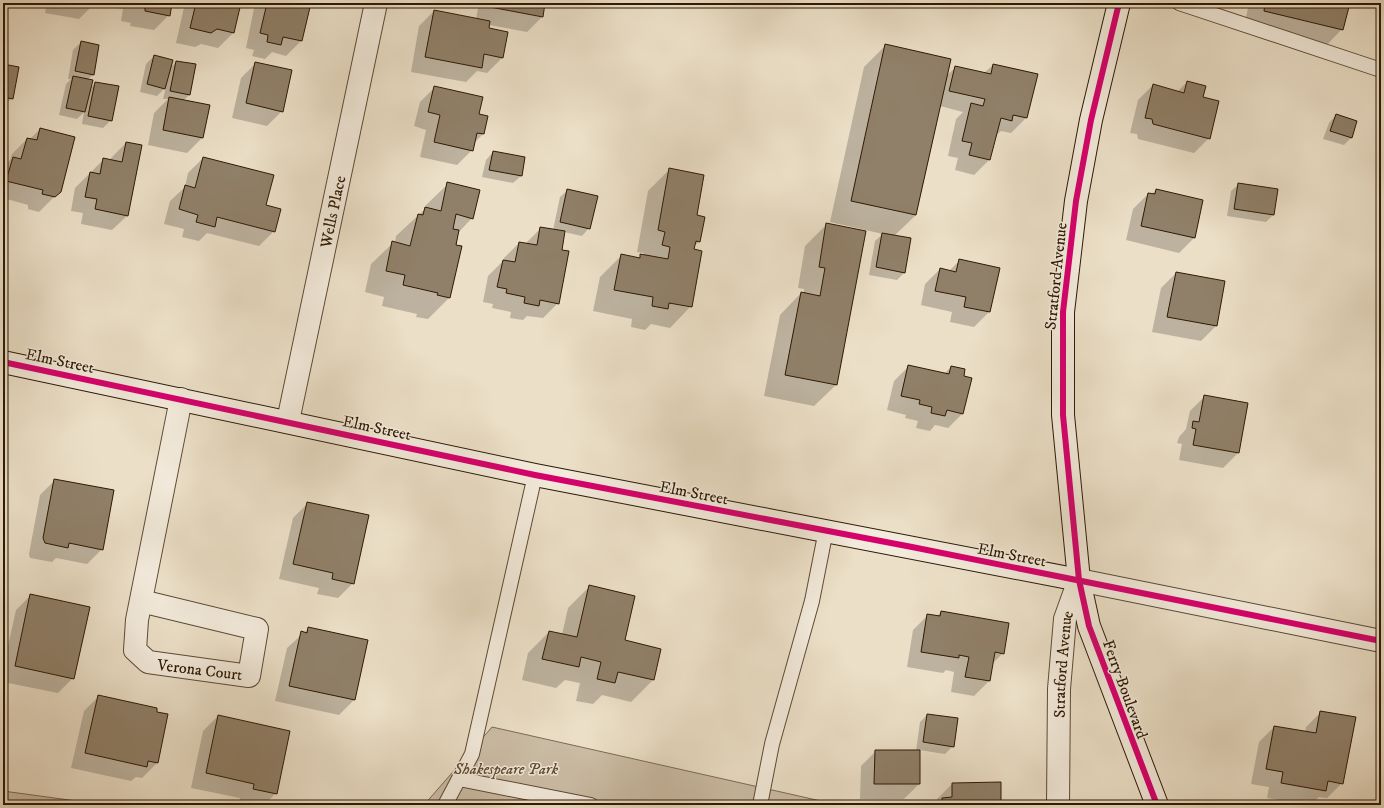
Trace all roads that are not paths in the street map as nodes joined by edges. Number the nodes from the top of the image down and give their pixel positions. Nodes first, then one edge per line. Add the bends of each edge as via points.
1 (376, 3) edge
2 (1119, 3) edge
3 (1179, 3) edge
4 (1200, 6) edge
5 (1381, 70) edge
6 (3, 362) edge
7 (181, 399) junction
8 (288, 421) junction
9 (536, 475) junction
10 (826, 530) junction
11 (1079, 580) junction
12 (142, 601) junction
13 (1381, 641) edge
14 (459, 779) junction
15 (445, 805) edge
16 (591, 805) edge
17 (760, 805) edge
18 (1058, 805) edge
19 (1157, 805) edge

1 - 8 street, Wells Place
2 - 11 street, Stratford Avenue via 1093,113 1076,201 1063,312 1063,415
3 - 4 lane
4 - 5 lane
6 - 7 street, Elm Street
7 - 8 street, Elm Street
7 - 12 street, Verona Court
8 - 9 street, Elm Street
9 - 10 street, Elm Street
9 - 14 lane via 472,754
10 - 11 street, Elm Street
10 - 17 lane via 812,601 772,744
11 - 13 street, Elm Street
11 - 18 street, Stratford Avenue via 1065,619 1060,681
11 - 19 street, Ferry Boulevard via 1089,626
12 - 12 street, Verona Court via 134,650 148,662 249,676 257,629
14 - 15 lane
14 - 16 lane

